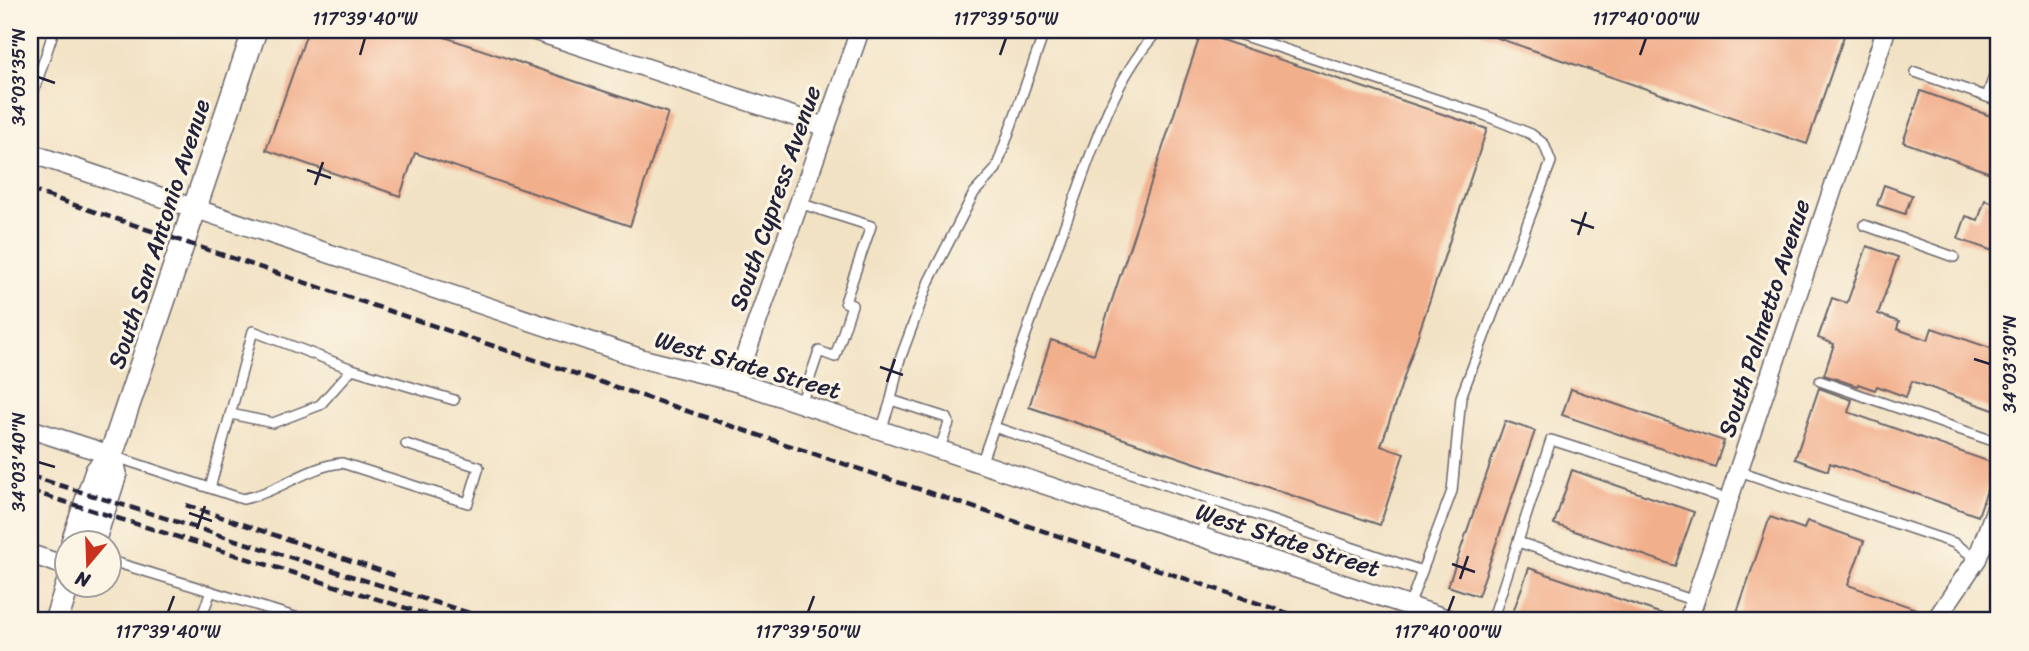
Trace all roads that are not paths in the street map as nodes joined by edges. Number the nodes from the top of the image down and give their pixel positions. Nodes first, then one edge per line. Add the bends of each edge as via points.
1 (54, 30) edge
2 (256, 30) edge
3 (532, 30) edge
4 (860, 30) edge
5 (1045, 30) edge
6 (1159, 30) edge
7 (1226, 30) edge
8 (1886, 30) edge
9 (1999, 60) edge
10 (1915, 72) dead end
11 (1987, 97) junction
12 (1999, 102) edge
13 (30, 103) edge
14 (826, 127) junction
15 (30, 153) edge
16 (799, 203) junction
17 (195, 209) junction
18 (1864, 225) dead end
19 (1954, 257) dead end
20 (352, 369) junction
21 (1820, 381) dead end
22 (736, 383) junction
23 (454, 400) dead end
24 (891, 400) junction
25 (800, 404) junction
26 (230, 414) junction
27 (994, 427) junction
28 (30, 429) edge
29 (881, 431) junction
30 (1999, 443) edge
31 (406, 444) dead end
32 (939, 450) junction
33 (111, 455) junction
34 (981, 464) junction
35 (1739, 471) junction
36 (210, 488) junction
37 (1729, 499) junction
38 (1213, 500) junction
39 (1999, 500) edge
40 (78, 528) edge
41 (98, 528) edge
42 (1199, 536) junction
43 (1518, 542) junction
44 (30, 554) edge
45 (1977, 559) junction
46 (52, 561) edge
47 (122, 563) edge
48 (1422, 571) junction
49 (211, 591) junction
50 (63, 598) edge
51 (1695, 601) junction
52 (1409, 606) junction
53 (56, 621) edge
54 (200, 621) edge
55 (308, 621) edge
56 (1454, 621) edge
57 (1492, 621) edge
58 (1689, 621) edge
59 (1935, 621) edge

1 - 13 lane
2 - 17 street, South San Antonio Avenue
3 - 14 street
4 - 14 street, South Cypress Avenue
5 - 24 lane via 996,170 974,193 929,281 899,362
6 - 27 lane via 1112,97
7 - 48 lane via 1484,115 1544,144 1550,162 1461,397 1452,491
8 - 35 street, South Palmetto Avenue
9 - 11 lane
10 - 11 lane
11 - 12 lane
14 - 16 street, South Cypress Avenue
15 - 17 street, West State Street
16 - 22 street, South Cypress Avenue
16 - 25 lane via 871,226 845,302 852,305 835,357 819,351
17 - 22 street, West State Street via 643,359
17 - 33 street, South San Antonio Avenue
18 - 19 lane
20 - 23 lane
20 - 26 lane via 320,405 273,423
20 - 26 lane via 253,331
21 - 30 lane
22 - 25 street, West State Street
24 - 29 lane
24 - 32 lane via 947,418
25 - 29 street, West State Street
26 - 36 lane
27 - 34 lane
27 - 38 lane
28 - 33 street
29 - 32 street, West State Street
31 - 36 lane via 479,467 468,503 342,463 328,464 264,495 243,499
32 - 34 street, West State Street
33 - 36 lane
33 - 40 street, South San Antonio Avenue via 97,471
33 - 41 street, South San Antonio Avenue via 116,474
34 - 42 street, West State Street
35 - 37 street, South Palmetto Avenue
35 - 45 lane via 1954,543
37 - 43 lane via 1551,440
37 - 51 street, South Palmetto Avenue
38 - 42 lane
38 - 48 lane
39 - 45 street
42 - 52 street, West State Street
43 - 51 lane
43 - 57 lane
44 - 46 street
45 - 59 street
47 - 49 lane
48 - 52 lane
49 - 54 lane
49 - 55 lane
50 - 53 street
51 - 58 street, South Palmetto Avenue
52 - 56 street, West State Street

